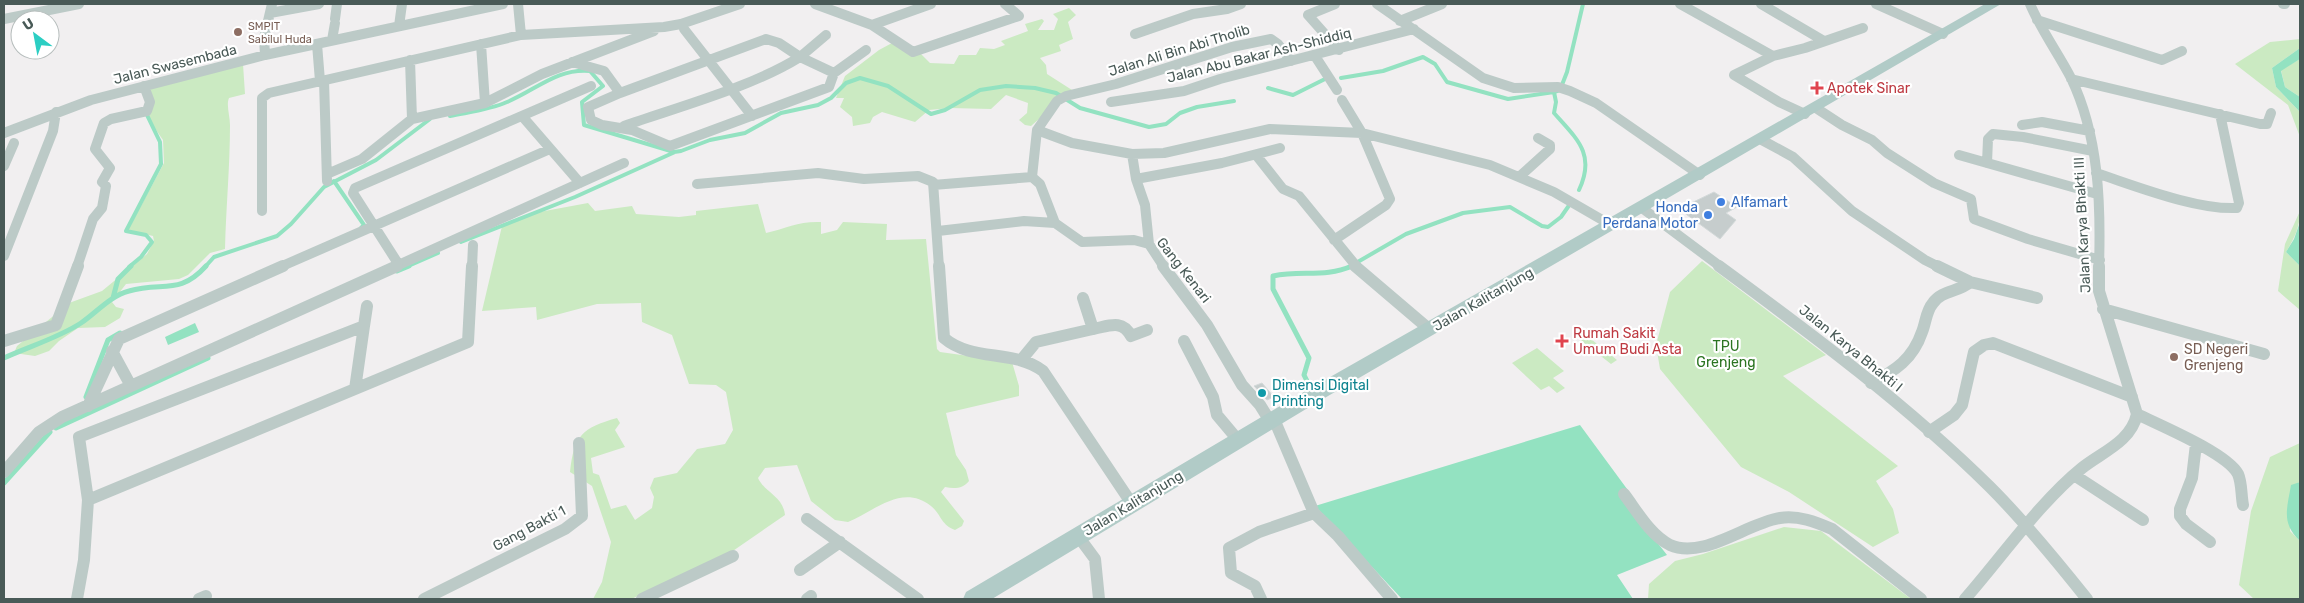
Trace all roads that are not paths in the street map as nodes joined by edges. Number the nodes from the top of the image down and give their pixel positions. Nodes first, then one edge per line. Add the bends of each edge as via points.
1 (79, 4) edge
2 (319, 4) edge
3 (337, 4) edge
4 (402, 4) edge
5 (503, 4) edge
6 (518, 4) edge
7 (740, 4) edge
8 (815, 4) edge
9 (839, 4) edge
10 (931, 4) edge
11 (1005, 4) edge
12 (1241, 4) edge
13 (1335, 4) edge
14 (1377, 4) edge
15 (1442, 4) edge
16 (1680, 4) edge
17 (1761, 4) edge
18 (1876, 4) edge
19 (1994, 4) edge
20 (2030, 4) edge
21 (271, 8) edge
22 (828, 8) junction
23 (4, 19) edge
24 (2037, 20) junction
25 (1400, 21) junction
26 (872, 25) junction
27 (399, 26) junction
28 (678, 28) junction
29 (1863, 28) dead end
30 (1414, 29) junction
31 (1134, 34) dead end
32 (1944, 34) junction
33 (520, 35) junction
34 (826, 35) dead end
35 (332, 40) junction
36 (1824, 41) junction
37 (317, 44) junction
38 (481, 44) junction
39 (866, 50) dead end
40 (1338, 50) junction
41 (2182, 51) dead end
42 (265, 56) junction
43 (1315, 56) junction
44 (1773, 56) junction
45 (800, 57) junction
46 (410, 60) junction
47 (1291, 61) junction
48 (572, 62) junction
49 (709, 62) junction
50 (834, 73) junction
51 (322, 80) junction
52 (2071, 80) junction
53 (144, 86) junction
54 (591, 86) dead end
55 (730, 88) junction
56 (620, 93) junction
57 (1110, 102) dead end
58 (485, 103) junction
59 (1810, 111) junction
60 (56, 112) junction
61 (2271, 113) dead end
62 (2220, 114) junction
63 (522, 116) junction
64 (752, 116) junction
65 (412, 119) junction
66 (2022, 125) dead end
67 (624, 126) junction
68 (1037, 130) junction
69 (2090, 131) junction
70 (4, 132) edge
71 (1362, 133) junction
72 (15, 136) junction
73 (1538, 138) dead end
74 (1760, 140) junction
75 (1280, 148) dead end
76 (550, 149) junction
77 (2093, 151) junction
78 (1132, 154) junction
79 (1256, 155) junction
80 (1958, 156) dead end
81 (624, 163) dead end
82 (1987, 163) junction
83 (4, 166) edge
84 (2096, 172) junction
85 (1700, 175) junction
86 (1032, 177) junction
87 (1519, 177) junction
88 (1136, 179) junction
89 (580, 183) junction
90 (697, 184) dead end
91 (933, 185) junction
92 (2097, 194) junction
93 (1642, 208) junction
94 (262, 211) dead end
95 (1056, 223) junction
96 (1611, 225) junction
97 (374, 226) junction
98 (938, 231) junction
99 (1334, 240) junction
100 (1149, 244) junction
101 (474, 245) dead end
102 (4, 256) edge
103 (2100, 260) junction
104 (399, 264) junction
105 (1970, 282) junction
106 (1083, 298) dead end
107 (2036, 298) dead end
108 (367, 306) dead end
109 (2103, 309) junction
110 (364, 326) junction
111 (1093, 329) junction
112 (1429, 329) junction
113 (1147, 330) dead end
114 (4, 341) edge
115 (1184, 341) dead end
116 (112, 351) junction
117 (2264, 354) dead end
118 (1022, 359) junction
119 (1872, 383) junction
120 (131, 386) junction
121 (355, 389) junction
122 (2132, 397) junction
123 (88, 406) junction
124 (2137, 414) junction
125 (1272, 420) junction
126 (1929, 432) junction
127 (1238, 440) junction
128 (579, 443) dead end
129 (2196, 444) junction
130 (4, 472) edge
131 (2074, 475) junction
132 (1624, 494) dead end
133 (88, 500) junction
134 (1132, 504) junction
135 (2243, 505) dead end
136 (1314, 513) junction
137 (807, 518) dead end
138 (2143, 520) dead end
139 (2028, 525) junction
140 (1078, 536) junction
141 (840, 542) junction
142 (2210, 542) dead end
143 (733, 556) dead end
144 (800, 570) dead end
145 (77, 599) edge
146 (424, 599) edge
147 (642, 599) edge
148 (918, 599) edge
149 (974, 599) edge
150 (1099, 599) edge
151 (1261, 599) edge
152 (1392, 599) edge
153 (1921, 599) edge
154 (1965, 599) edge
155 (2087, 599) edge

1 - 23 street
2 - 21 street
3 - 35 street
4 - 27 street
5 - 27 street, Jalan Swasembada
6 - 33 street
7 - 28 street
8 - 22 street
9 - 22 street
10 - 26 street
11 - 26 street via 1022,19 913,52
12 - 31 street via 1230,9 1200,12 1157,30
13 - 40 street via 1308,15
14 - 25 street
15 - 25 street
16 - 44 street
17 - 36 street
18 - 32 street
19 - 32 main road, Jalan Kalitanjung
20 - 24 street, Jalan Karya Bhakti III
21 - 42 street via 264,38
22 - 26 street
24 - 41 street via 2162,60
24 - 52 street, Jalan Karya Bhakti III
25 - 30 street
27 - 35 street, Jalan Swasembada
28 - 33 street
28 - 48 street
28 - 49 street
29 - 36 street
30 - 40 street, Jalan Abu Bakar Ash-Shiddiq
30 - 85 street via 1483,78 1514,88 1558,87 1596,103
32 - 59 main road, Jalan Kalitanjung
33 - 38 street
34 - 45 street
35 - 37 street, Jalan Swasembada
36 - 44 street
37 - 42 street, Jalan Swasembada
37 - 51 street
38 - 46 street
38 - 58 street
39 - 50 street
40 - 43 street, Jalan Abu Bakar Ash-Shiddiq
42 - 53 street, Jalan Swasembada
43 - 47 street, Jalan Abu Bakar Ash-Shiddiq
43 - 71 street
44 - 59 street via 1734,76 1779,102
45 - 49 street via 779,43 766,39
45 - 50 street
45 - 55 street
46 - 51 street
46 - 65 street
47 - 57 street, Jalan Abu Bakar Ash-Shiddiq via 1184,91
47 - 68 street, Jalan Ali Bin Abi Tholib via 1274,41 1263,39 1062,99
48 - 56 street via 604,71
48 - 58 street
49 - 55 street
49 - 56 street
50 - 64 street via 829,87
51 - 65 street via 327,178 380,148
51 - 94 street via 268,93 262,98
52 - 62 street
52 - 69 street, Jalan Karya Bhakti III
53 - 60 street, Jalan Swasembada
53 - 114 street via 150,102 147,111 104,123 95,149 110,168 102,182 106,186 102,208 93,219 88,241 56,325
54 - 63 street
55 - 64 street
55 - 67 street
56 - 67 street via 593,103 588,112 593,121 603,126
58 - 65 street
59 - 74 main road, Jalan Kalitanjung
59 - 103 street via 1872,140 1882,150 1934,183 1971,199 1974,219
60 - 72 street, Jalan Swasembada
60 - 102 street via 53,131
61 - 62 street via 2264,125
62 - 84 street via 2237,208 2183,199
63 - 76 street
63 - 97 street via 355,188 353,193
64 - 67 street via 670,146
66 - 69 street via 2042,122
68 - 78 street via 1072,143
68 - 86 street
69 - 77 street, Jalan Karya Bhakti III
70 - 72 street, Jalan Swasembada
71 - 78 street via 1270,129 1164,153
71 - 87 street via 1490,165
71 - 99 street via 1390,201
72 - 83 street
73 - 87 street via 1550,148
74 - 85 main road, Jalan Kalitanjung
74 - 105 street via 1793,157 1852,211 1881,232 1925,260
75 - 79 street
76 - 89 street
76 - 97 street
77 - 82 street via 1993,134 1988,139
77 - 84 street, Jalan Karya Bhakti III
78 - 88 street
79 - 88 street
79 - 99 street via 1283,189 1299,196
80 - 82 street
81 - 89 street
82 - 92 street
84 - 92 street, Jalan Karya Bhakti III
85 - 93 main road, Jalan Kalitanjung
86 - 91 street
86 - 95 street, Gang Kenari via 1040,184
87 - 96 street via 1554,192
88 - 100 street via 1145,205
89 - 104 street
90 - 91 street via 818,173 867,179 916,176 928,178
91 - 98 street
92 - 103 street, Jalan Karya Bhakti III
93 - 96 main road, Jalan Kalitanjung
93 - 119 street, Jalan Karya Bhakti I via 1791,318
95 - 98 street via 1024,221
95 - 100 street, Gang Kenari via 1082,242 1134,240
96 - 112 main road, Jalan Kalitanjung
97 - 104 street
97 - 116 street via 131,332 119,339
98 - 118 street via 944,338 949,345 976,353
99 - 112 street via 1354,264
100 - 125 street, Gang Kenari via 1207,325 1242,386
101 - 121 street via 468,342
103 - 109 street, Jalan Karya Bhakti III via 2099,291
104 - 120 street
105 - 107 street
105 - 119 street via 1964,289 1943,292 1934,301 1909,360 1901,368
106 - 111 street
108 - 110 street
109 - 117 street
109 - 122 street, Jalan Karya Bhakti III
110 - 121 street
110 - 133 street via 79,438
111 - 113 street via 1119,324 1126,327 1131,336
111 - 118 street via 1036,342
112 - 125 main road, Jalan Kalitanjung
115 - 127 street via 1213,397 1212,404 1219,417
116 - 120 street
116 - 123 street
118 - 134 street via 1042,370
119 - 126 street, Jalan Karya Bhakti I
120 - 123 street
121 - 133 street
122 - 124 street, Jalan Karya Bhakti III
122 - 126 street via 1993,344 1984,345 1974,352 1962,405 1954,415
123 - 130 street via 44,428
124 - 129 street
124 - 131 street via 2132,429 2122,439
125 - 127 main road, Jalan Kalitanjung
125 - 136 street, Gang Kenari
126 - 139 street, Jalan Karya Bhakti I
127 - 134 main road, Jalan Kalitanjung
128 - 146 street, Gang Bakti 1 via 582,516 565,529
129 - 135 street via 2235,470 2239,476
129 - 142 street via 2192,478 2180,516
131 - 138 street
131 - 139 street
132 - 153 street via 1659,537 1678,548 1698,547 1779,518 1816,522 1832,529
133 - 145 street via 84,560
134 - 140 main road, Jalan Kalitanjung
136 - 151 street via 1259,532 1229,548 1231,573 1255,586
136 - 152 street
137 - 141 street
139 - 154 street
139 - 155 street, Jalan Karya Bhakti I
140 - 149 main road, Jalan Kalitanjung
140 - 150 street via 1095,559
141 - 144 street
141 - 148 street
143 - 147 street

